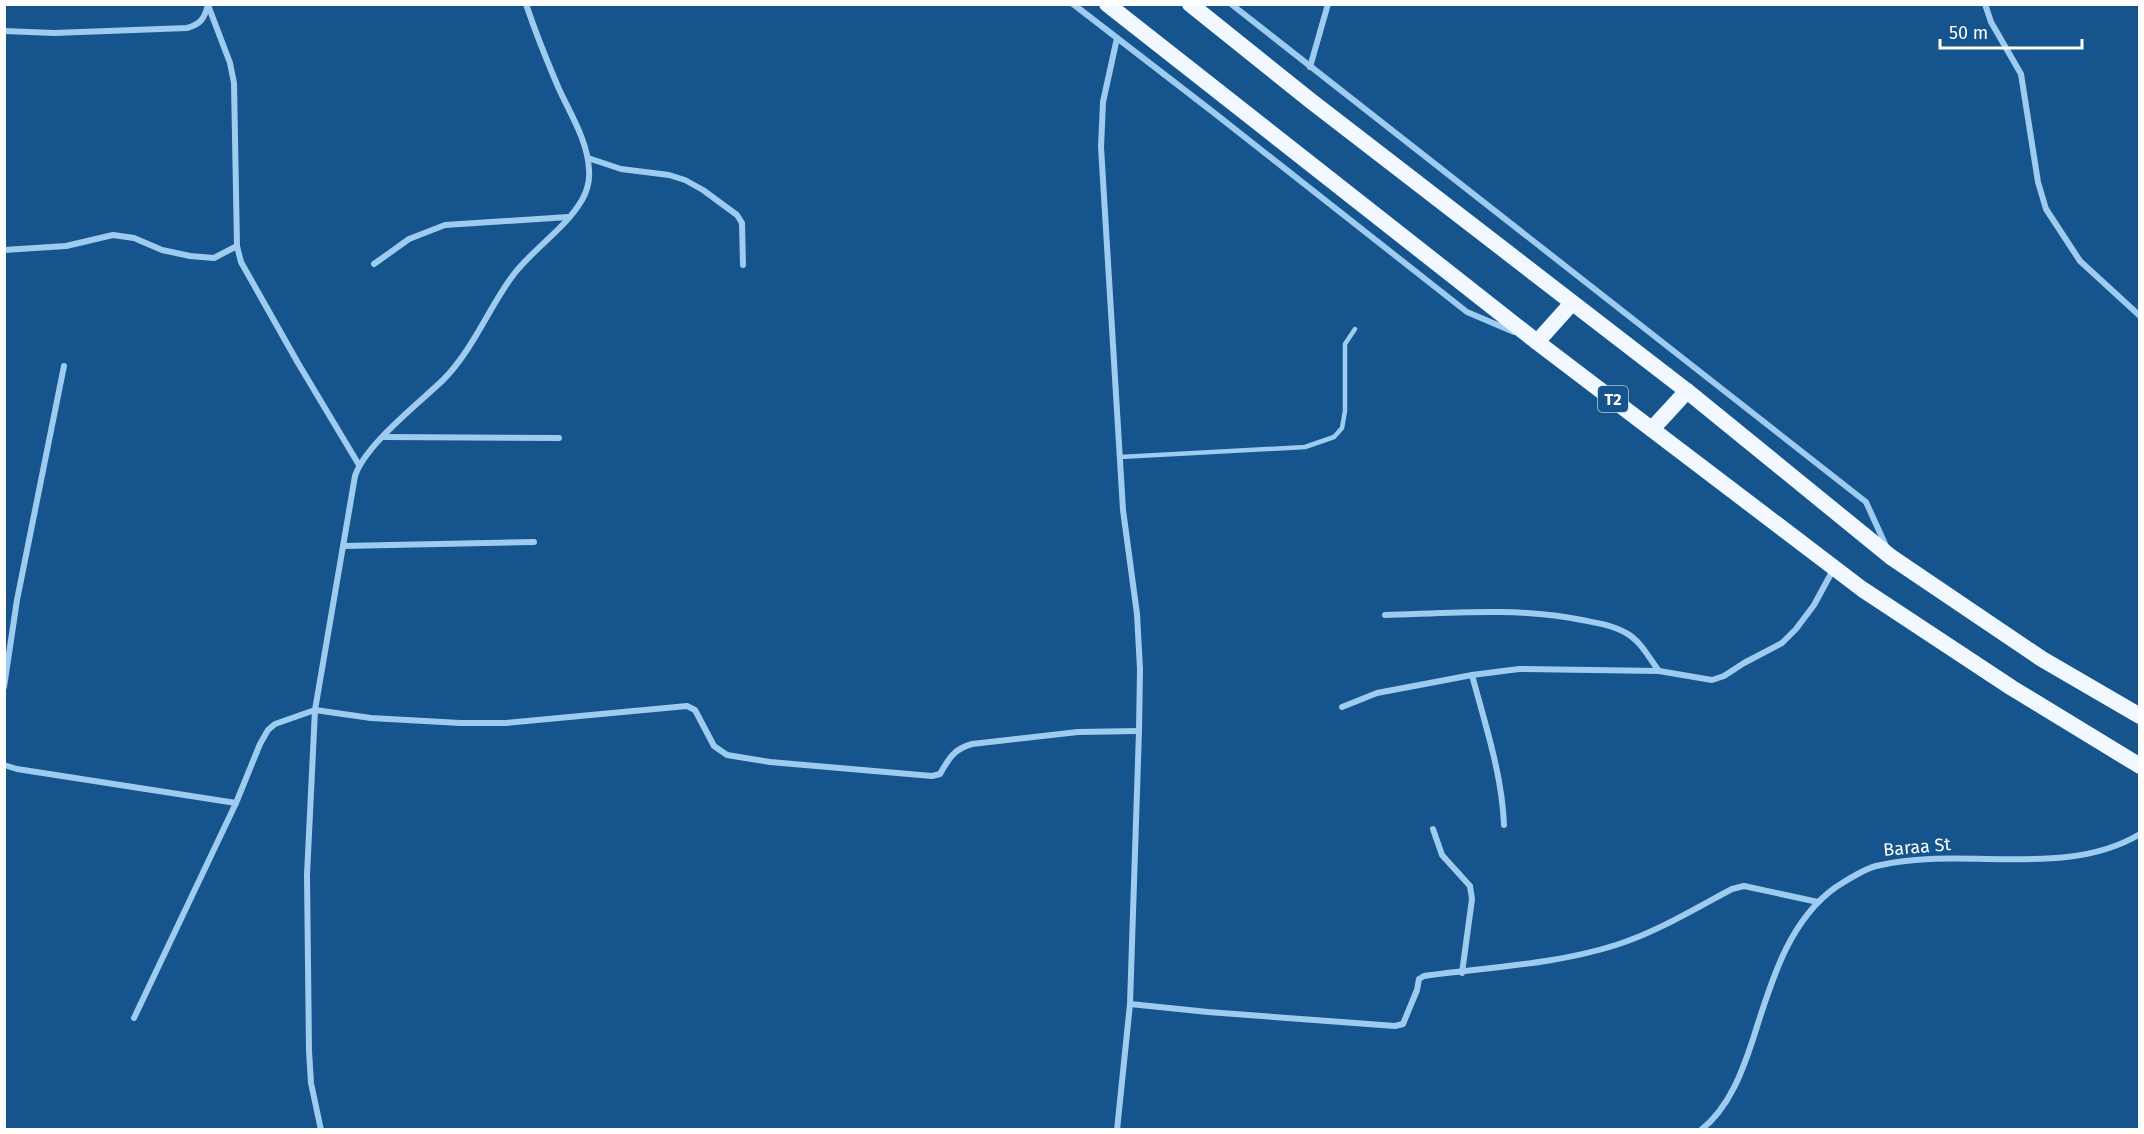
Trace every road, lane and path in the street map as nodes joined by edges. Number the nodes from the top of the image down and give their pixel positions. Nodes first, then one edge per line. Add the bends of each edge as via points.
1 (526, 4) edge
2 (1073, 4) edge
3 (1107, 4) edge
4 (1190, 4) edge
5 (1231, 4) edge
6 (1328, 4) edge
7 (1984, 4) edge
8 (208, 5) edge
9 (4, 31) edge
10 (1117, 38) junction
11 (1310, 67) junction
12 (588, 158) junction
13 (568, 217) junction
14 (237, 246) junction
15 (4, 250) edge
16 (374, 264) dead end
17 (743, 265) dead end
18 (1572, 303) junction
19 (2139, 316) edge
20 (1355, 329) dead end
21 (1537, 342) junction
22 (64, 366) dead end
23 (1686, 391) junction
24 (1652, 429) junction
25 (382, 437) junction
26 (559, 438) dead end
27 (1120, 457) junction
28 (359, 465) junction
29 (534, 542) dead end
30 (344, 546) junction
31 (1891, 557) junction
32 (1834, 567) junction
33 (1385, 615) dead end
34 (1659, 671) junction
35 (1472, 675) junction
36 (4, 687) edge
37 (1342, 707) dead end
38 (315, 710) junction
39 (2139, 716) edge
40 (1139, 731) junction
41 (4, 765) edge
42 (2139, 766) edge
43 (236, 803) junction
44 (1504, 825) dead end
45 (1433, 828) dead end
46 (2139, 834) edge
47 (1818, 902) junction
48 (1462, 973) junction
49 (1130, 1004) junction
50 (134, 1018) dead end
51 (321, 1130) edge
52 (1117, 1130) edge
53 (1701, 1130) edge

1 - 12 street via 540,47
2 - 10 street
3 - 21 highway, T2
4 - 18 highway
5 - 11 street
6 - 11 street
7 - 19 street via 2021,74 2046,209 2080,261
8 - 9 street via 203,20 187,28
8 - 14 street via 234,83
10 - 21 street via 1467,312
10 - 27 street via 1102,102 1101,147
11 - 31 street via 1866,502
12 - 13 street via 587,190
12 - 17 street via 621,169 669,175 703,190 737,214 742,223
13 - 16 street via 446,225 409,238
13 - 25 street via 509,281 457,365
14 - 15 street via 214,258 199,257 113,235 66,246
14 - 28 street via 253,283
18 - 21 highway
18 - 23 highway
20 - 27 lane via 1345,344 1345,411 1342,428 1334,437 1305,447
21 - 24 highway, T2
22 - 36 street via 17,600
23 - 24 highway
23 - 31 highway
24 - 32 highway, T2
25 - 26 street
25 - 28 street
27 - 40 street via 1137,614
28 - 30 street
29 - 30 street
30 - 38 street
31 - 39 highway via 2042,659
32 - 34 street via 1796,629 1771,650 1712,680
32 - 42 highway, T2 via 2003,682
33 - 34 street via 1497,611 1607,625 1639,643
34 - 35 street via 1519,669
35 - 37 street via 1377,693
35 - 44 street via 1497,770
38 - 40 street via 371,718 495,723 687,706 695,710 714,746 727,754 770,762 932,776 940,774 951,755 972,744 1078,732
38 - 43 street via 285,719 268,730
38 - 51 street via 307,875 309,1051
40 - 49 street
41 - 43 street
43 - 50 street
45 - 48 street via 1442,855 1470,886 1472,899
46 - 47 street, Baraa St via 2099,852 2064,858 1927,858 1874,866
47 - 48 street via 1744,886 1616,945 1572,957
47 - 53 street, Baraa St via 1787,948 1732,1090 1719,1112
48 - 49 street via 1419,979 1403,1024 1395,1026
49 - 52 street

